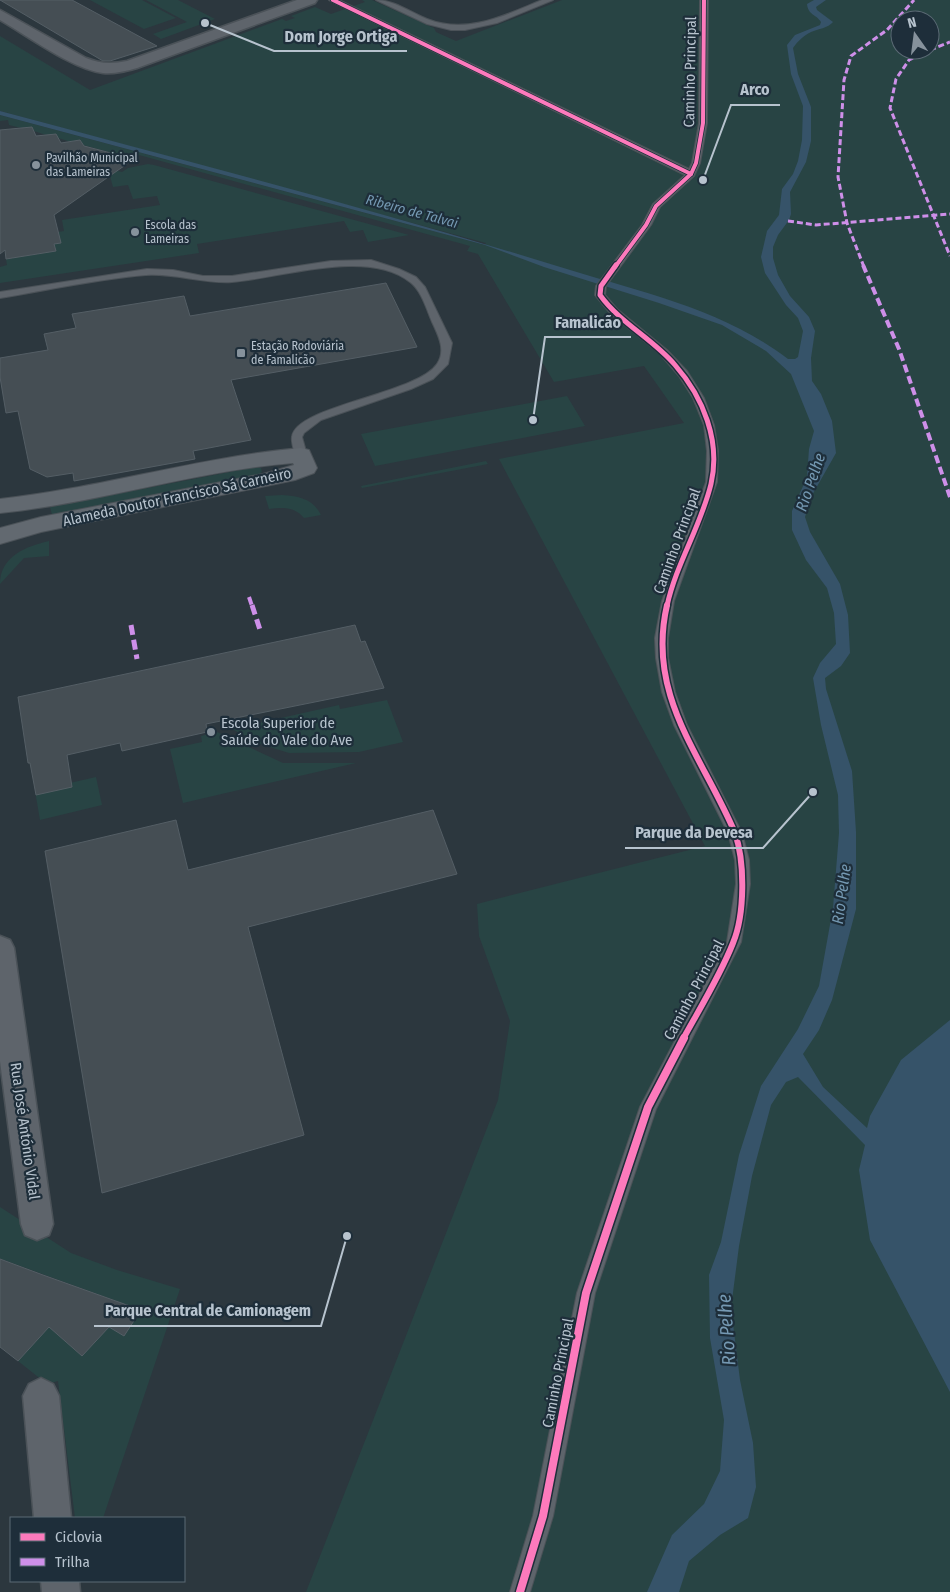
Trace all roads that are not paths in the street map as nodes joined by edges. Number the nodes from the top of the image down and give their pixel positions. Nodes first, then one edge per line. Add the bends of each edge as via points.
1 (310, 0) edge
2 (333, 0) edge
3 (380, 0) edge
4 (549, 0) edge
5 (704, 0) edge
6 (0, 14) edge
7 (691, 174) junction
8 (0, 294) edge
9 (301, 455) junction
10 (0, 506) edge
11 (0, 536) edge
12 (0, 948) edge
13 (37, 1224) dead end
14 (41, 1396) dead end
15 (53, 1517) edge
16 (520, 1592) edge

1 - 6 street via 132,65 105,69 81,61
2 - 7 lane
3 - 4 lane via 447,27 491,23
5 - 7 lane, Caminho Principal via 703,123
7 - 16 lane, Caminho Principal via 656,206 605,281 600,295 612,311 650,340 684,373 700,400 709,426 712,479 673,582 663,621 662,657 667,689 686,739 732,826 740,850 743,875 740,914 734,942 648,1107 586,1293 543,1516
8 - 9 lane via 147,272 232,279 331,264 371,263 413,279 422,289 447,343 443,364 429,377 407,387 316,418 299,431
9 - 10 street, Alameda Doutor Francisco Sá Carneiro via 254,459 37,502
9 - 11 street, Alameda Doutor Francisco Sá Carneiro via 306,468 287,475
12 - 13 street, Rua José António Vidal
14 - 15 street

